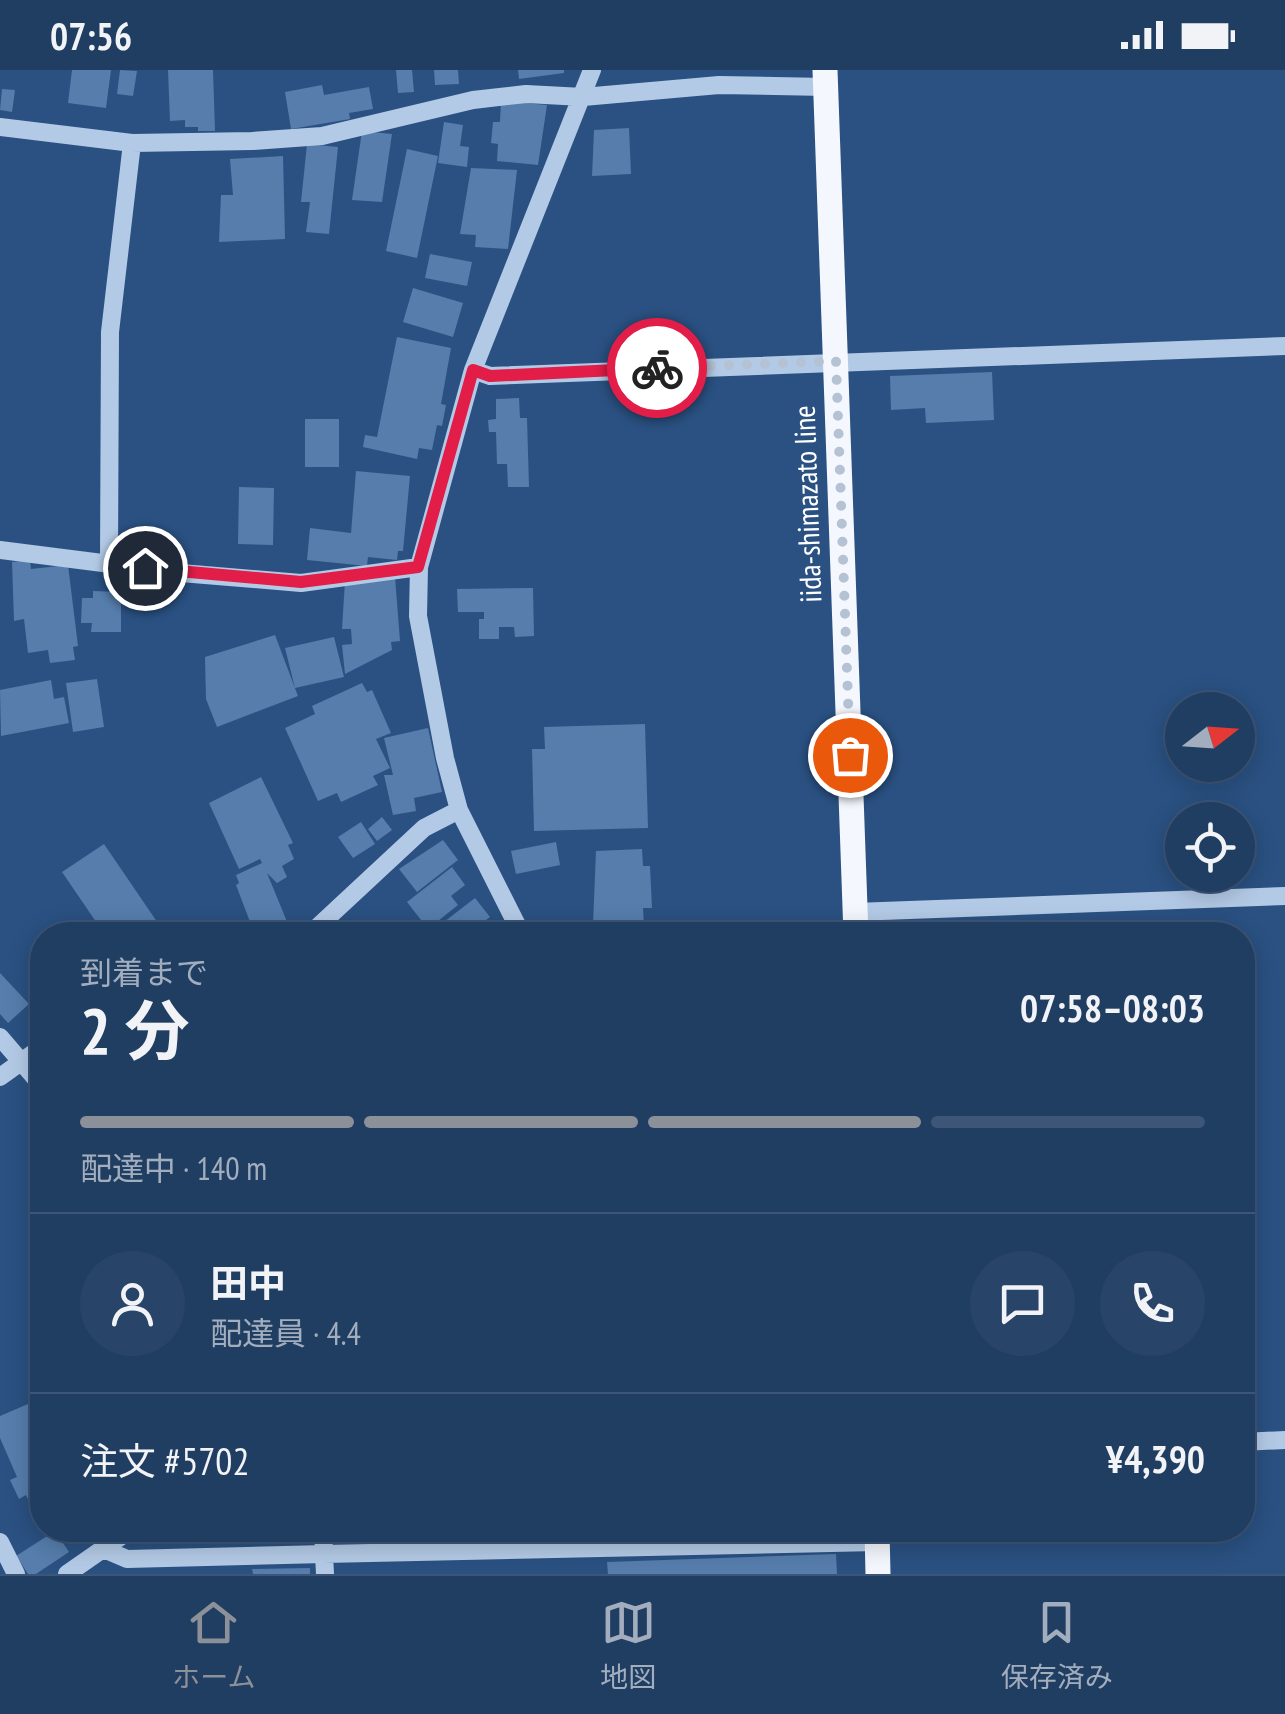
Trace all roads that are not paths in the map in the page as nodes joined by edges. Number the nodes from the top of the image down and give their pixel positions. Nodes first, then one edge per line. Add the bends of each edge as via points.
1 (592, 70) edge
2 (825, 78) edge
3 (583, 97) junction
4 (0, 126) edge
5 (132, 143) junction
6 (1285, 346) edge
7 (836, 361) junction
8 (473, 370) junction
9 (0, 550) edge
10 (109, 564) junction
11 (418, 567) junction
12 (459, 810) junction
13 (1285, 896) edge
14 (323, 922) edge
15 (515, 922) edge
16 (856, 922) edge
17 (887, 922) edge
18 (0, 1037) edge
19 (30, 1056) edge
20 (21, 1062) junction
21 (30, 1072) edge
22 (0, 1077) edge
23 (1285, 1440) edge
24 (1255, 1441) edge
25 (0, 1542) edge
26 (116, 1542) edge
27 (324, 1542) edge
28 (693, 1542) edge
29 (877, 1542) edge
30 (106, 1550) junction
31 (324, 1554) junction
32 (16, 1574) edge
33 (67, 1574) edge
34 (325, 1574) edge
35 (878, 1574) edge

1 - 3 street
2 - 3 street
2 - 7 main road, iida-shimazato line
3 - 5 street via 473,100 322,136
3 - 8 street
4 - 5 street
5 - 10 street via 110,332
6 - 7 street
7 - 8 street via 490,376
7 - 16 main road, iida-shimazato line
8 - 11 street
9 - 10 street
10 - 11 street via 301,582
11 - 12 street via 418,616
12 - 14 street via 424,828
12 - 15 street
13 - 17 street
18 - 20 street
19 - 20 street
20 - 21 street
20 - 22 street
23 - 24 street
25 - 32 street
26 - 30 street
27 - 31 street
28 - 31 street
29 - 35 main road
30 - 31 street via 128,1560
30 - 33 street
31 - 34 street

